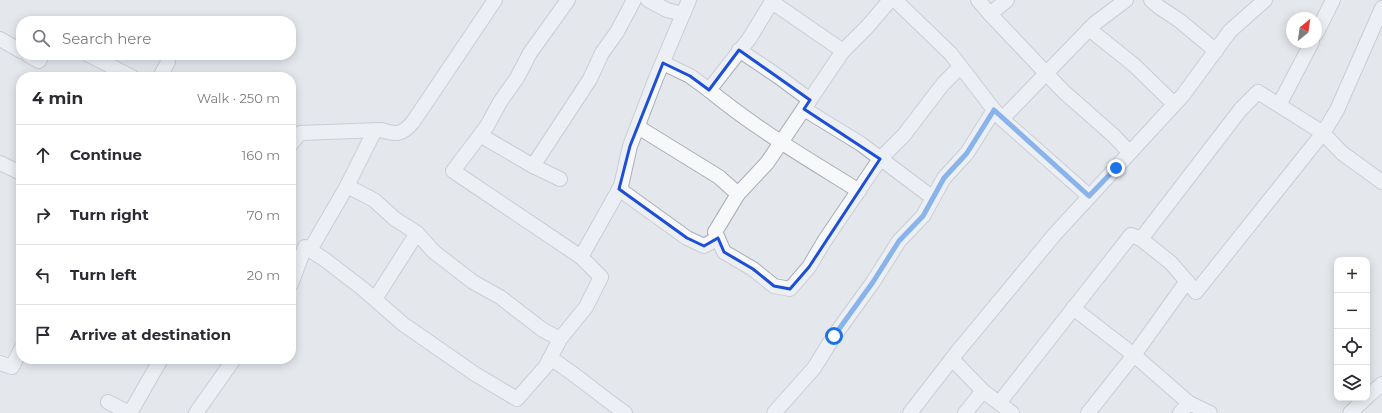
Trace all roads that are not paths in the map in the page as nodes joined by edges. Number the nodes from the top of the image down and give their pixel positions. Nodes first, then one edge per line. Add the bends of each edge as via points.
1 (495, 0) edge
2 (568, 0) edge
3 (634, 0) edge
4 (648, 0) edge
5 (690, 0) edge
6 (978, 0) edge
7 (1007, 0) edge
8 (1126, 0) edge
9 (1151, 0) edge
10 (1333, 0) edge
11 (773, 1) edge
12 (1262, 1) edge
13 (887, 2) edge
14 (1382, 8) edge
15 (683, 14) junction
16 (990, 14) junction
17 (1322, 22) edge
18 (1089, 29) junction
19 (0, 39) edge
20 (16, 48) edge
21 (1309, 48) edge
22 (739, 50) junction
23 (843, 51) junction
24 (1216, 51) junction
25 (99, 60) edge
26 (168, 62) dead end
27 (663, 63) junction
28 (960, 67) junction
29 (122, 72) edge
30 (163, 72) edge
31 (1046, 73) junction
32 (709, 90) junction
33 (1174, 104) junction
34 (807, 105) junction
35 (1279, 105) junction
36 (998, 114) junction
37 (638, 127) junction
38 (375, 130) junction
39 (1323, 133) junction
40 (480, 135) junction
41 (296, 138) edge
42 (782, 141) junction
43 (1130, 152) junction
44 (880, 159) junction
45 (0, 163) edge
46 (533, 166) junction
47 (16, 171) edge
48 (560, 179) dead end
49 (1382, 182) edge
50 (347, 186) junction
51 (619, 189) junction
52 (859, 191) junction
53 (738, 194) junction
54 (1089, 196) junction
55 (933, 198) junction
56 (417, 233) junction
57 (718, 238) junction
58 (1141, 239) junction
59 (310, 250) junction
60 (581, 257) junction
61 (296, 271) edge
62 (1187, 281) junction
63 (375, 299) junction
64 (1073, 308) junction
65 (560, 340) junction
66 (1134, 355) junction
67 (550, 358) junction
68 (952, 358) junction
69 (16, 359) edge
70 (0, 363) edge
71 (159, 364) edge
72 (230, 364) edge
73 (1382, 384) edge
74 (984, 391) junction
75 (1370, 395) edge
76 (1364, 401) edge
77 (108, 402) dead end
78 (999, 403) junction
79 (1185, 408) edge
80 (129, 413) edge
81 (196, 413) edge
82 (625, 413) edge
83 (774, 413) edge
84 (910, 413) edge
85 (965, 413) edge
86 (1012, 413) edge
87 (1088, 413) edge
88 (1210, 413) edge
89 (1350, 413) edge

1 - 38 street via 405,131 393,134
2 - 40 street via 534,48
3 - 46 street via 602,53 590,79
4 - 15 street via 667,10
5 - 15 street
6 - 16 street
7 - 16 street
8 - 18 street
9 - 24 street
10 - 17 street
11 - 22 street
11 - 23 street
12 - 24 street via 1230,31
13 - 23 street
13 - 28 street via 951,54
14 - 39 street via 1337,110
15 - 27 street
16 - 31 street
18 - 31 street
18 - 33 street via 1134,65
19 - 20 street
21 - 35 street
22 - 32 street
22 - 34 street via 780,77
23 - 34 street
24 - 33 street
25 - 29 street
26 - 30 street
27 - 32 street via 690,76
27 - 37 street
28 - 36 street
28 - 44 street via 943,84 904,135
31 - 36 street
31 - 43 street
32 - 42 street via 735,112
33 - 43 street
34 - 42 street
34 - 44 street
35 - 39 street
35 - 58 street via 1258,92 1241,109
36 - 54 street
36 - 55 street via 944,178
37 - 51 street via 630,146
37 - 53 street via 719,177
38 - 41 street via 300,133
38 - 50 street
39 - 49 street via 1342,152
39 - 62 street via 1196,292
40 - 46 street
40 - 60 street via 454,171
42 - 52 street
42 - 53 street via 768,163
43 - 54 street
44 - 52 street
44 - 55 street
45 - 47 street
46 - 48 street
50 - 56 street via 374,200 396,220
50 - 59 street
51 - 57 street via 687,238 704,246
51 - 60 street
52 - 57 street via 809,268 790,289 774,286 753,269 724,252
53 - 57 street via 715,232
54 - 68 street
55 - 83 street via 923,216 899,241 814,368
56 - 63 street
56 - 65 street via 434,252 473,282 500,297
58 - 62 street via 1171,263
58 - 64 street via 1131,235
59 - 61 street via 305,247
59 - 63 street via 324,258
60 - 65 street via 601,277 586,307
62 - 66 street
63 - 67 street via 404,324 475,374 517,399
64 - 66 street
64 - 78 street
65 - 67 street
66 - 79 street
66 - 87 street
67 - 82 street via 576,374
68 - 74 street
68 - 84 street
69 - 70 street via 12,367
71 - 80 street
72 - 81 street
73 - 75 street
74 - 78 street
74 - 85 street
76 - 89 street
77 - 80 street
78 - 86 street
79 - 88 street

